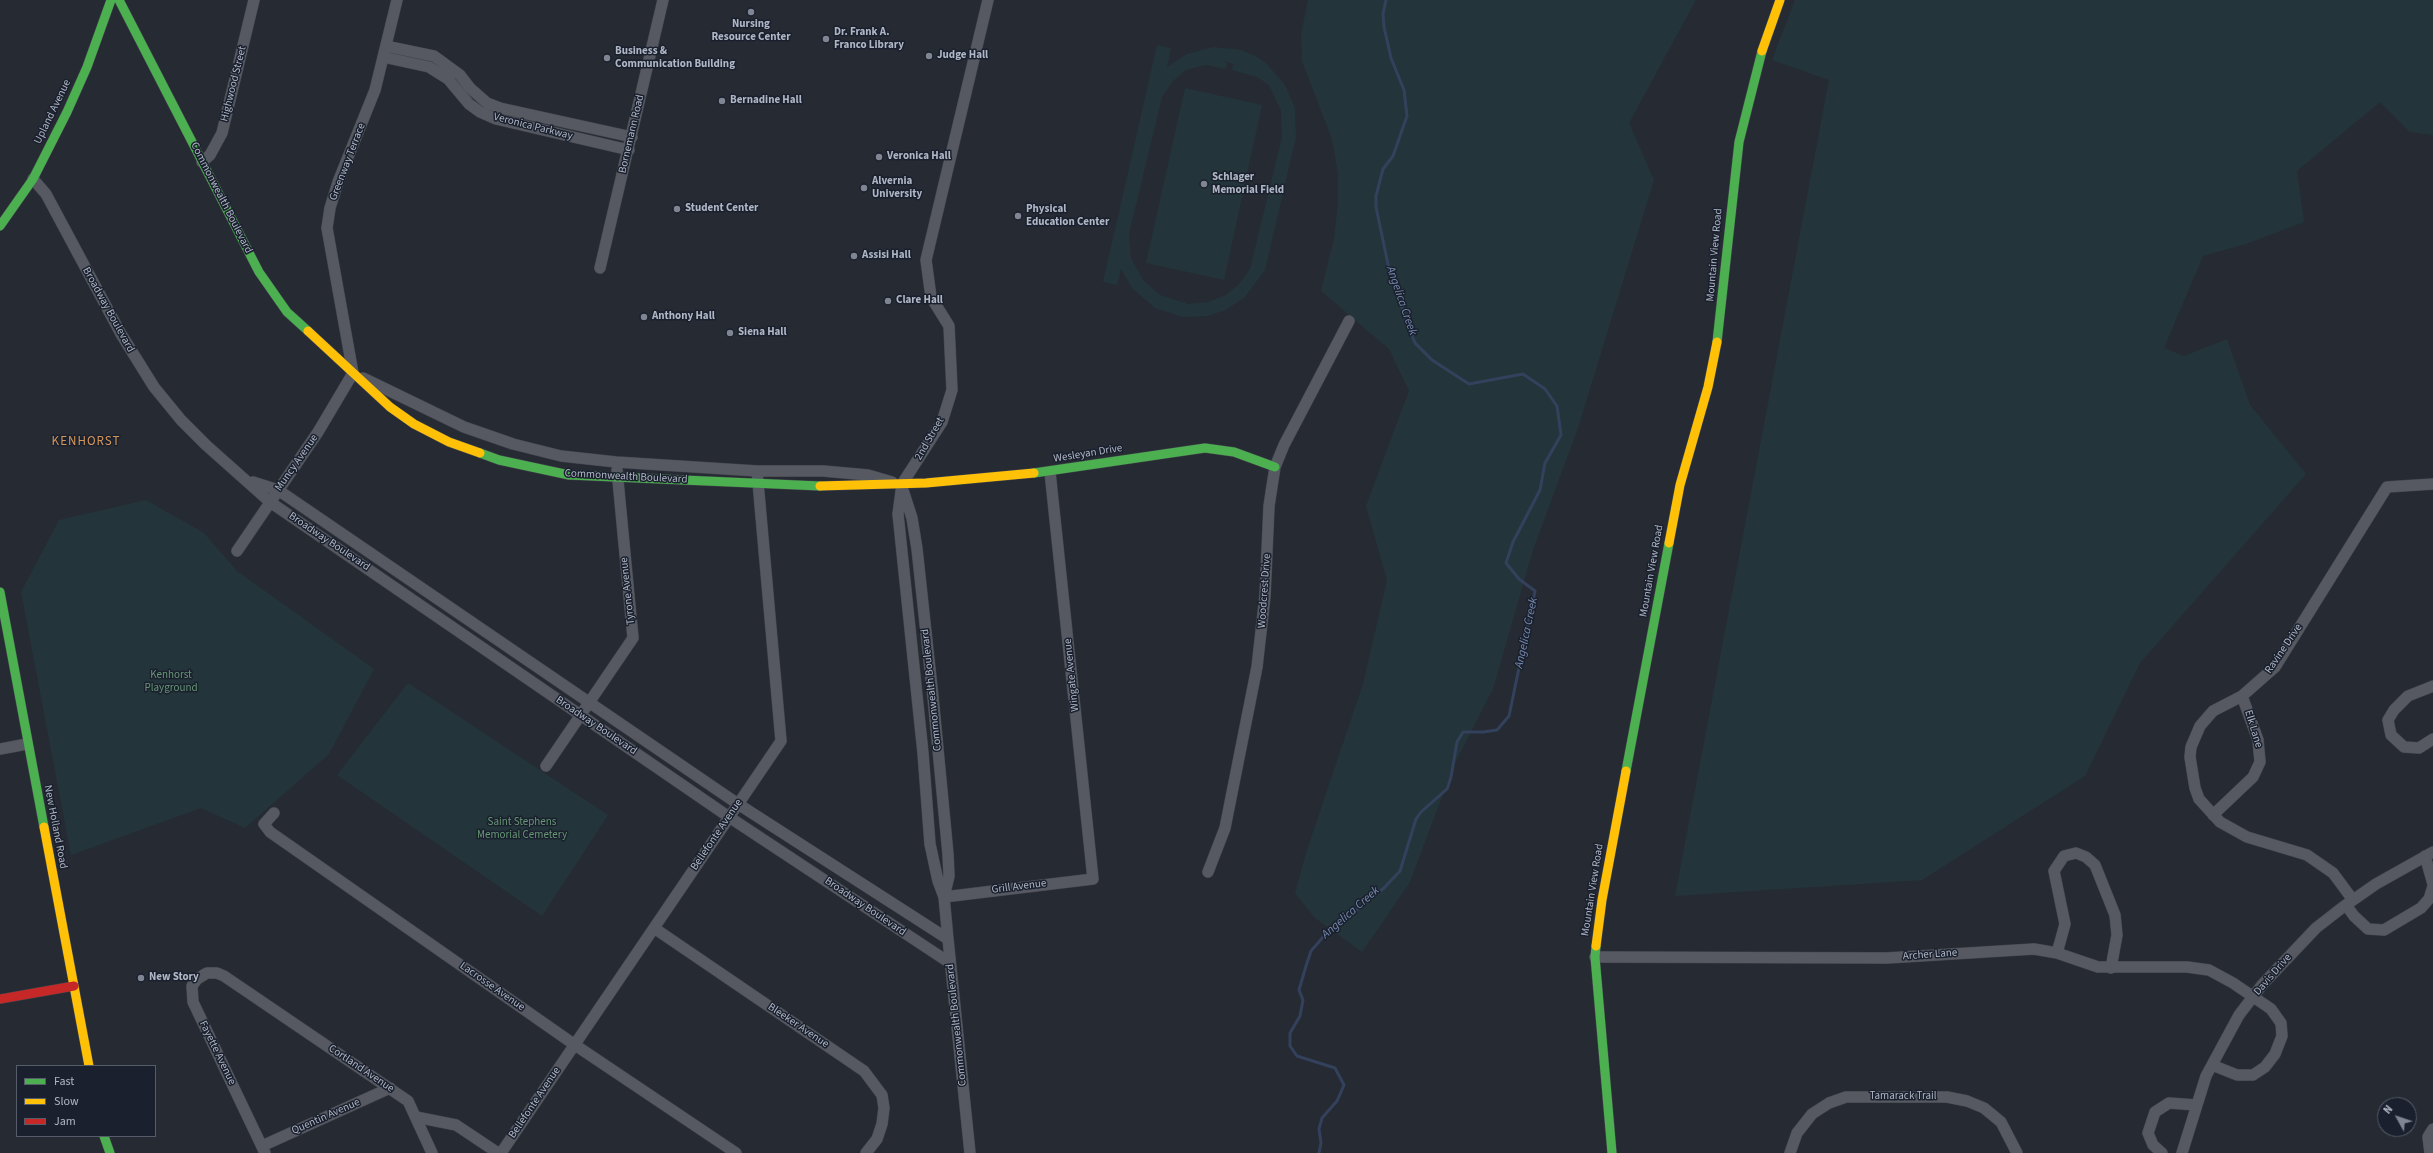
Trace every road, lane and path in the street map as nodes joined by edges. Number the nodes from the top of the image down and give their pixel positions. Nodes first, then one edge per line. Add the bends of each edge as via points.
1 (111, 0) edge
2 (119, 0) edge
3 (254, 0) edge
4 (397, 0) edge
5 (663, 0) edge
6 (988, 0) edge
7 (1780, 0) edge
8 (386, 46) junction
9 (383, 57) junction
10 (632, 137) junction
11 (629, 150) junction
12 (202, 162) junction
13 (33, 179) junction
14 (0, 226) edge
15 (600, 268) dead end
16 (1350, 321) dead end
17 (353, 373) junction
18 (616, 462) junction
19 (1275, 467) junction
20 (757, 470) junction
21 (1050, 472) junction
22 (617, 476) junction
23 (248, 480) junction
24 (758, 484) junction
25 (902, 484) junction
26 (2433, 484) edge
27 (278, 490) junction
28 (270, 502) junction
29 (238, 552) dead end
30 (0, 592) edge
31 (2433, 686) edge
32 (2242, 696) junction
33 (590, 702) junction
34 (581, 715) junction
35 (2433, 739) edge
36 (27, 744) junction
37 (0, 749) edge
38 (546, 766) dead end
39 (738, 804) junction
40 (274, 813) dead end
41 (2213, 815) junction
42 (730, 817) junction
43 (2429, 854) edge
44 (1208, 872) dead end
45 (1093, 879) joint
46 (2433, 885) edge
47 (944, 896) junction
48 (2349, 902) junction
49 (654, 928) junction
50 (948, 939) junction
51 (2057, 954) junction
52 (1595, 956) junction
53 (950, 963) junction
54 (2111, 968) junction
55 (224, 976) joint
56 (74, 986) junction
57 (2254, 996) junction
58 (0, 999) edge
59 (575, 1045) junction
60 (89, 1065) edge
61 (2212, 1066) junction
62 (390, 1088) junction
63 (2196, 1105) junction
64 (416, 1117) junction
65 (2433, 1129) edge
66 (104, 1137) edge
67 (264, 1150) edge
68 (110, 1153) edge
69 (432, 1153) edge
70 (498, 1153) edge
71 (501, 1153) edge
72 (736, 1153) edge
73 (866, 1153) edge
74 (970, 1153) edge
75 (1612, 1153) edge
76 (1790, 1153) edge
77 (2017, 1153) edge
78 (2162, 1153) edge
79 (2182, 1153) edge
80 (2430, 1153) edge

1 - 13 street, Upland Avenue via 68,112
2 - 12 street, Commonwealth Boulevard
3 - 12 street, Highwood Street via 222,133 210,155
4 - 8 street, Greenway Terrace
5 - 10 street, Bornemann Road
6 - 25 street, 2nd Street via 926,260 931,298 949,326 952,390 942,422
7 - 52 street, Mountain View Road via 1759,59 1739,142 1719,334 1708,387 1680,485 1609,860
8 - 9 street, Greenway Terrace
8 - 10 street, Veronica Parkway via 434,56 460,75 487,103 500,108
9 - 11 street, Veronica Parkway via 429,67 448,80 469,104 496,119
9 - 17 street, Greenway Terrace via 375,90 330,208 327,228
10 - 11 street, Bornemann Road
11 - 15 street, Bornemann Road
12 - 17 street, Commonwealth Boulevard via 259,272 279,300 298,323
13 - 14 street, Upland Avenue
13 - 23 street, Broadway Boulevard via 46,194 146,376 185,424
16 - 19 street, Woodcrest Drive
17 - 18 street, Commonwealth Boulevard via 438,415 488,436 561,456
17 - 22 street, Commonwealth Boulevard via 390,407 414,424 449,442 499,460 569,475
17 - 27 street, Muncy Avenue via 318,432
18 - 20 street, Commonwealth Boulevard
18 - 22 street, Tyrone Avenue
19 - 21 street, Wesleyan Drive via 1234,452 1205,448
19 - 44 street, Woodcrest Drive via 1269,506 1265,596 1257,668 1225,828
20 - 24 street, Bellefonte Avenue
20 - 25 street, Commonwealth Boulevard via 868,475
21 - 25 street, Wesleyan Drive
21 - 45 street, Wingate Avenue
22 - 24 street, Commonwealth Boulevard
22 - 33 street, Tyrone Avenue via 633,638
23 - 27 street, Broadway Boulevard
23 - 28 street, Broadway Boulevard
24 - 25 street, Commonwealth Boulevard via 839,487
24 - 39 street, Bellefonte Avenue via 781,742
25 - 47 street, Commonwealth Boulevard via 898,514 930,844
25 - 47 street, Commonwealth Boulevard via 913,525 933,697 948,854 949,876
26 - 32 street, Ravine Drive via 2387,487 2275,667
27 - 28 street, Muncy Avenue
27 - 33 street, Broadway Boulevard
28 - 29 street, Muncy Avenue
28 - 34 street, Broadway Boulevard
30 - 36 street, New Holland Road
31 - 35 street via 2408,696 2388,720 2392,735 2404,747 2419,748
32 - 41 street, Elk Lane via 2258,740 2260,762 2253,778
32 - 41 street, Ravine Drive via 2213,711 2200,726 2191,747 2195,788 2199,799
33 - 34 street, Tyrone Avenue
33 - 39 street, Broadway Boulevard
34 - 38 street, Tyrone Avenue
34 - 42 street, Broadway Boulevard
36 - 37 street
36 - 56 street, New Holland Road
39 - 42 street, Bellefonte Avenue
39 - 50 street, Broadway Boulevard
40 - 59 street, Lacrosse Avenue via 264,824 270,832
41 - 48 street, Ravine Drive via 2247,837 2307,855 2333,873
42 - 49 street, Bellefonte Avenue
42 - 53 street, Broadway Boulevard
43 - 46 street
43 - 48 street, Davis Drive
45 - 47 street, Grill Avenue
46 - 48 street, Ravine Drive via 2429,899 2421,908 2384,930 2368,929 2354,916
47 - 50 street, Commonwealth Boulevard
48 - 57 street, Davis Drive via 2316,928
49 - 59 street, Bellefonte Avenue
49 - 73 street, Bleeker Avenue via 864,1071 882,1095 884,1108 877,1139
50 - 53 street, Commonwealth Boulevard
51 - 52 street, Archer Lane via 2034,949 1886,958
51 - 54 street, Archer Lane via 2084,964
51 - 54 street via 2065,924 2054,871 2064,856 2076,853 2095,865 2115,915 2117,935
52 - 75 street, Mountain View Road
53 - 74 street, Commonwealth Boulevard
54 - 57 street, Archer Lane via 2187,967 2209,970
55 - 62 street, Cortland Avenue
55 - 67 street, Fayette Avenue via 212,972 197,979 192,986 193,1002
56 - 58 street
56 - 60 street, New Holland Road
57 - 61 street, Davis Drive via 2226,1036
57 - 61 street, Archer Lane via 2271,1009 2281,1023 2282,1036 2275,1054 2265,1067 2253,1075 2237,1075
59 - 71 street, Bellefonte Avenue
59 - 72 street, Lacrosse Avenue
61 - 63 street, Davis Drive
62 - 64 street, Cortland Avenue via 408,1101
62 - 67 street, Quentin Avenue
63 - 78 street via 2169,1103 2155,1112 2148,1133 2153,1145
63 - 79 street, Davis Drive
64 - 69 street, Cortland Avenue
64 - 70 street via 456,1125
65 - 80 street via 2428,1137
66 - 68 street
76 - 77 street, Tamarack Trail via 1797,1133 1812,1114 1846,1096 1947,1097 1967,1100 1984,1108 2001,1122

